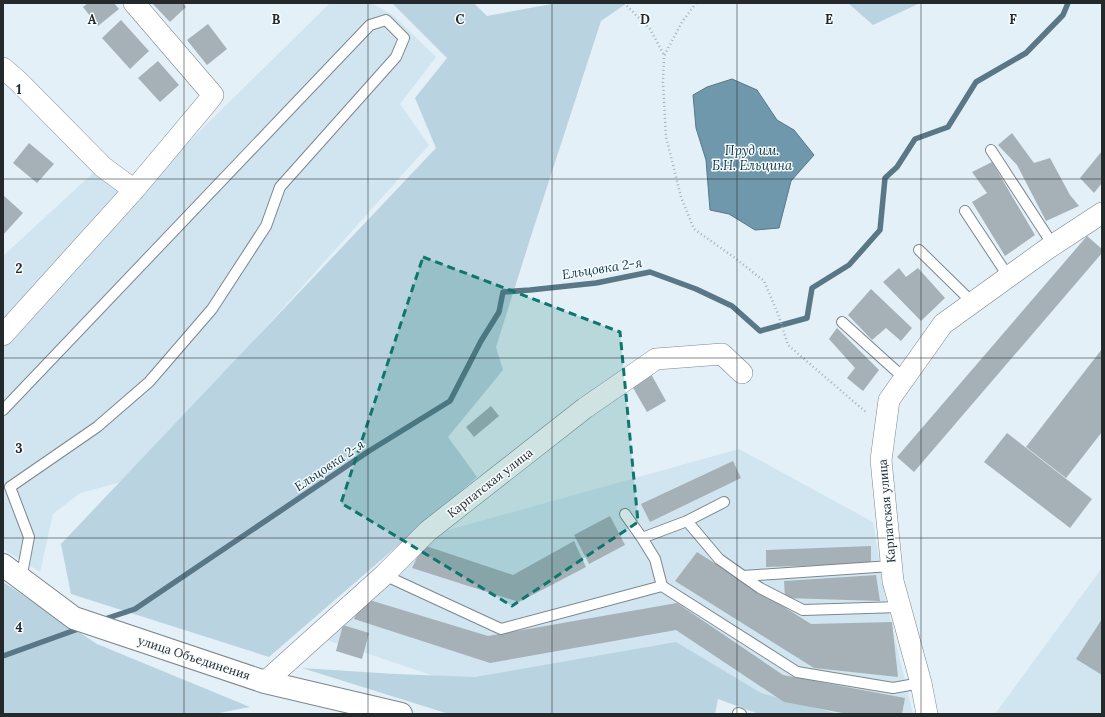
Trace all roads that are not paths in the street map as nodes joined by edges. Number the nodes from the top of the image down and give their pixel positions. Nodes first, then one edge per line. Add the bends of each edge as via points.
1 (134, 3) edge
2 (3, 68) edge
3 (991, 150) dead end
4 (134, 190) junction
5 (965, 211) dead end
6 (1102, 213) edge
7 (1053, 245) junction
8 (919, 250) dead end
9 (1008, 276) junction
10 (972, 302) junction
11 (842, 322) dead end
12 (3, 335) edge
13 (742, 373) dead end
14 (904, 378) junction
15 (3, 410) edge
16 (724, 502) dead end
17 (625, 514) dead end
18 (687, 520) junction
19 (642, 538) junction
20 (3, 565) edge
21 (891, 566) junction
22 (384, 575) junction
23 (743, 576) junction
24 (21, 579) junction
25 (662, 586) junction
26 (900, 607) junction
27 (265, 682) junction
28 (921, 683) junction
29 (401, 714) edge
30 (927, 714) edge

1 - 4 street via 213,95
2 - 4 street via 103,167
3 - 7 lane
4 - 12 street
5 - 9 lane
6 - 7 street, Карпатская улица
7 - 9 street, Карпатская улица
8 - 10 lane
9 - 10 street, Карпатская улица
10 - 14 street, Карпатская улица via 942,324
11 - 14 lane
13 - 22 street, Карпатская улица via 722,354 656,359 585,408 434,526
14 - 21 street, Карпатская улица via 889,400 882,460
15 - 24 lane via 370,25 386,20 404,38 396,57 280,187 266,226 212,309 149,382 97,427 10,486 29,537
16 - 18 lane
17 - 19 lane
18 - 19 lane
18 - 23 lane via 719,559
19 - 25 lane via 655,559
20 - 24 main road, улица Объединения
21 - 23 lane
21 - 26 street, Карпатская улица
22 - 25 lane via 501,629
22 - 27 street, Карпатская улица
23 - 26 lane via 760,588 803,610
24 - 27 main road, улица Объединения via 74,618
25 - 28 lane via 797,672 893,688
26 - 28 street, Карпатская улица
27 - 29 main road, улица Объединения
28 - 30 street, Карпатская улица

